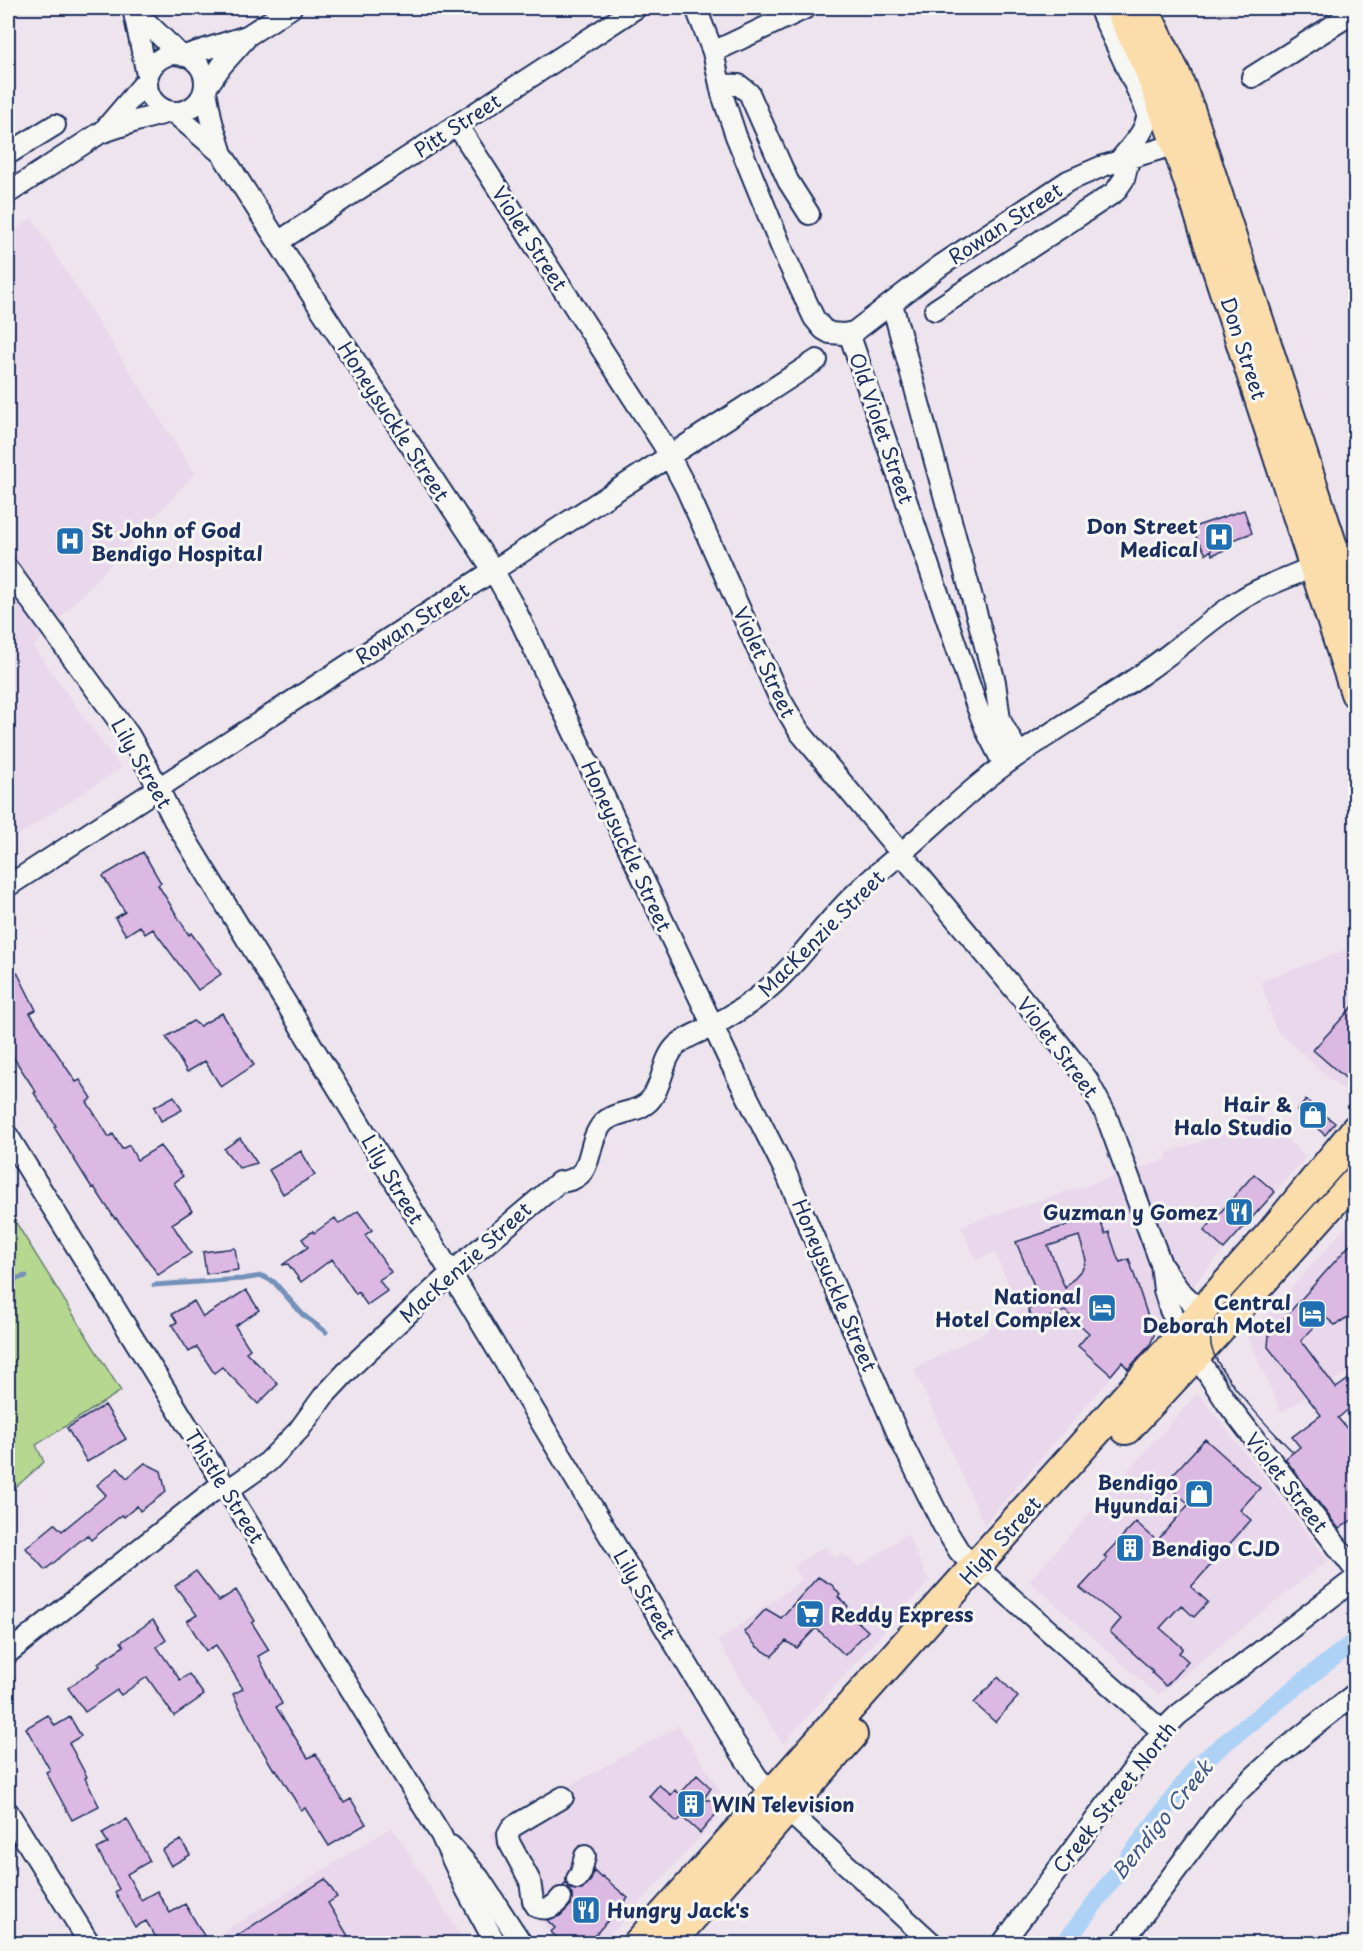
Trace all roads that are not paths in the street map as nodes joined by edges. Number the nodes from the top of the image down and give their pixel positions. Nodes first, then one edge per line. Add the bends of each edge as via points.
1 (133, 8) edge
2 (291, 8) edge
3 (636, 8) edge
4 (696, 8) edge
5 (806, 8) edge
6 (1099, 8) edge
7 (1120, 8) edge
8 (1143, 8) edge
9 (1356, 11) edge
10 (247, 36) junction
11 (713, 52) junction
12 (182, 55) junction
13 (1252, 77) dead end
14 (146, 78) junction
15 (720, 84) junction
16 (206, 90) junction
17 (171, 112) junction
18 (55, 125) dead end
19 (457, 125) junction
20 (100, 134) junction
21 (1177, 144) junction
22 (8, 154) edge
23 (222, 154) junction
24 (1124, 160) junction
25 (8, 193) edge
26 (809, 214) dead end
27 (278, 242) junction
28 (892, 304) junction
29 (935, 310) dead end
30 (849, 333) junction
31 (817, 360) dead end
32 (670, 456) junction
33 (1335, 557) edge
34 (8, 568) edge
35 (493, 570) junction
36 (1348, 621) edge
37 (1356, 693) edge
38 (1011, 759) junction
39 (158, 788) junction
40 (902, 853) junction
41 (8, 886) edge
42 (713, 1026) junction
43 (1356, 1130) edge
44 (8, 1136) edge
45 (1356, 1176) edge
46 (1297, 1223) junction
47 (1161, 1264) junction
48 (451, 1273) junction
49 (1211, 1319) junction
50 (1189, 1344) junction
51 (225, 1487) junction
52 (1356, 1571) edge
53 (982, 1573) junction
54 (1356, 1578) edge
55 (8, 1653) edge
56 (1356, 1693) edge
57 (1162, 1731) junction
58 (563, 1797) dead end
59 (780, 1802) junction
60 (8, 1812) edge
61 (441, 1835) junction
62 (585, 1856) dead end
63 (577, 1879) dead end
64 (561, 1898) dead end
65 (90, 1944) edge
66 (496, 1944) edge
67 (522, 1944) edge
68 (638, 1944) edge
69 (668, 1944) edge
70 (933, 1944) edge
71 (1002, 1944) edge
72 (1121, 1944) edge

1 - 12 street
1 - 14 street
2 - 10 street
3 - 19 street, Pitt Street
4 - 11 street, Old Violet Street
5 - 11 street
6 - 24 street via 1147,111 1147,121
7 - 21 highway, Don Street via 1149,68
8 - 33 highway, Don Street via 1190,112
9 - 13 street
10 - 12 street
10 - 16 street
11 - 15 street, Old Violet Street
12 - 14 street via 164,57
12 - 16 street via 201,67
14 - 17 street via 152,100
14 - 20 street
15 - 26 street via 739,85 749,93 788,181
15 - 30 street, Old Violet Street via 743,156 814,318 830,333
16 - 17 street via 194,107
16 - 23 street, Honeysuckle Street
17 - 20 street
17 - 23 street, Honeysuckle Street
18 - 22 street
19 - 27 street, Pitt Street
19 - 32 street, Violet Street
20 - 25 street
21 - 24 street, Rowan Street
21 - 33 highway, Don Street
23 - 27 street, Honeysuckle Street
24 - 28 street, Rowan Street via 1068,181 946,262
24 - 29 street via 1124,179 1115,192
27 - 35 street, Honeysuckle Street
28 - 30 street, Rowan Street
28 - 38 street, Old Violet Street via 995,682
30 - 38 street, Old Violet Street via 976,704 987,732
31 - 32 street, Rowan Street
32 - 35 street, Rowan Street
32 - 40 street, Violet Street via 788,713
33 - 36 highway, Don Street
33 - 38 street, MacKenzie Street via 1242,599 1149,669
34 - 39 street, Lily Street via 129,735
35 - 39 street, Rowan Street
35 - 42 street, Honeysuckle Street
36 - 37 highway, Don Street
38 - 40 street, MacKenzie Street
39 - 41 street, Rowan Street
39 - 48 street, Lily Street
40 - 42 street, MacKenzie Street via 840,908 773,984
40 - 47 street, Violet Street via 1087,1079 1116,1139
42 - 48 street, MacKenzie Street via 675,1047 650,1101 604,1123 595,1136 582,1174 559,1182
42 - 53 street, Honeysuckle Street via 786,1173 905,1448 959,1552
43 - 46 highway, High Street
44 - 51 street, Thistle Street
45 - 46 highway, High Street
46 - 49 highway, High Street
47 - 49 street, Violet Street via 1179,1290
47 - 50 street, Violet Street via 1172,1315
48 - 51 street, MacKenzie Street via 336,1382 274,1457 252,1475
48 - 59 street, Lily Street via 734,1742
49 - 50 highway, High Street
50 - 52 street, Violet Street via 1227,1403
50 - 53 highway, High Street
51 - 55 street, MacKenzie Street
51 - 61 street, Thistle Street
53 - 57 street, Honeysuckle Street
53 - 59 highway, High Street
54 - 57 street, Creek Street North
56 - 72 street via 1275,1757 1224,1806
57 - 71 street, Creek Street North
58 - 64 street via 512,1827 508,1834 510,1846 530,1881 537,1907 552,1907
59 - 68 highway, High Street
59 - 69 highway, High Street
59 - 70 street, Lily Street
60 - 65 street
61 - 66 street, Thistle Street
61 - 67 street, Thistle Street via 470,1866
62 - 63 street

